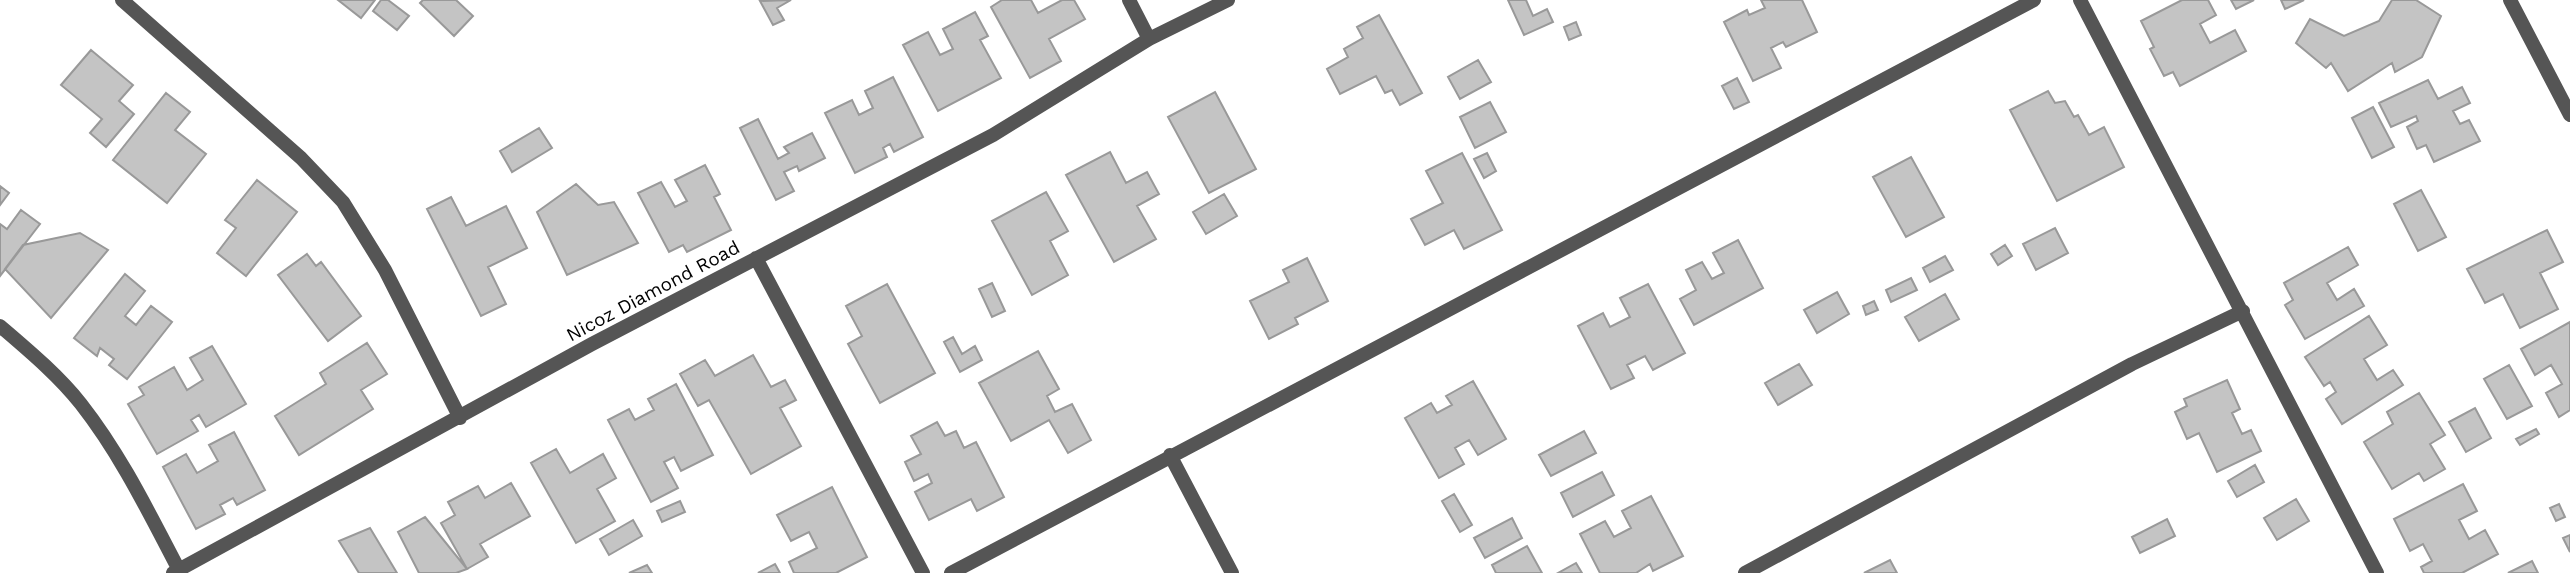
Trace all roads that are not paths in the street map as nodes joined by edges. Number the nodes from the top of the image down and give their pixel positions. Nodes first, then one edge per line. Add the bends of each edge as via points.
1 (122, 0) edge
2 (1129, 0) edge
3 (1228, 0) edge
4 (2034, 0) edge
5 (2080, 0) edge
6 (2510, 0) edge
7 (1149, 40) junction
8 (2570, 82) edge
9 (2556, 89) junction
10 (2570, 115) edge
11 (756, 258) junction
12 (2243, 311) junction
13 (0, 326) edge
14 (460, 418) junction
15 (1170, 455) junction
16 (176, 572) edge
17 (923, 573) edge
18 (951, 573) edge
19 (1232, 573) edge
20 (1745, 573) edge
21 (2377, 573) edge

1 - 14 street via 301,158 343,202 385,270
2 - 7 street
3 - 7 street, Nicoz Diamond Road
4 - 15 street
5 - 12 street
6 - 9 street
7 - 11 street, Nicoz Diamond Road via 993,135
8 - 9 street
9 - 10 street
11 - 14 street, Nicoz Diamond Road
11 - 17 street
12 - 20 street via 2132,365
12 - 21 street
13 - 16 street via 80,403 122,464
14 - 16 street, Nicoz Diamond Road
15 - 18 street
15 - 19 street

